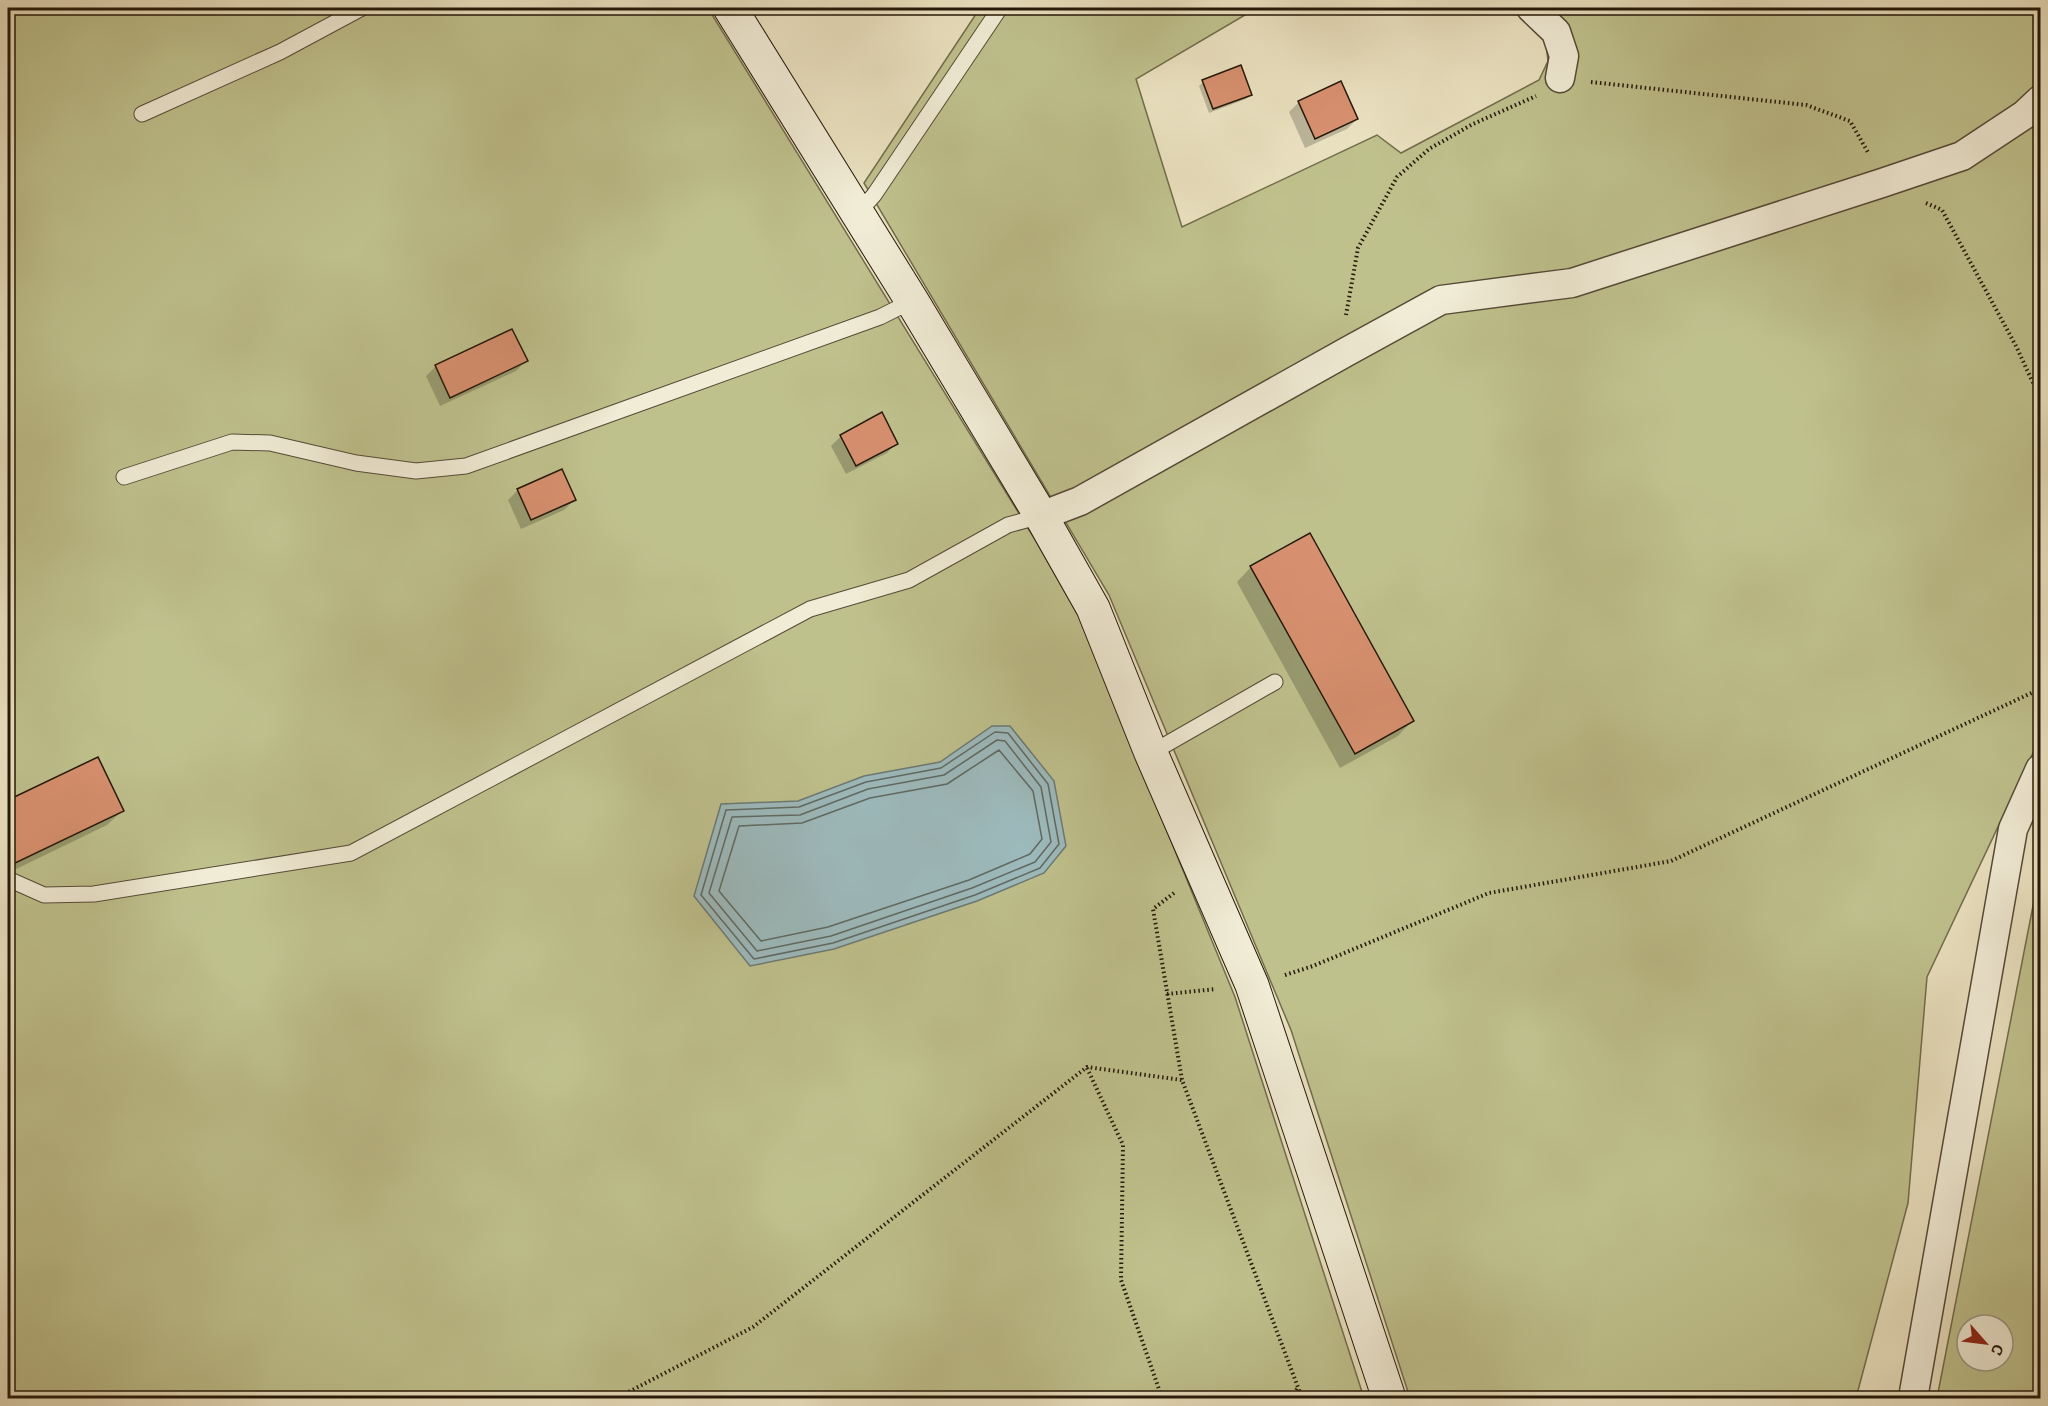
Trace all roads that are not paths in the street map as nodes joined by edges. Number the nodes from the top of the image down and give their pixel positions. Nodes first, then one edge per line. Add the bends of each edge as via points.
1 (362, 8) edge
2 (730, 8) edge
3 (1000, 8) edge
4 (1531, 8) edge
5 (1560, 78) road end
6 (2040, 100) edge
7 (142, 114) dead end
8 (857, 214) junction
9 (912, 301) junction
10 (124, 477) dead end
11 (1041, 516) junction
12 (1275, 681) dead end
13 (1151, 753) junction
14 (2040, 769) edge
15 (8, 879) edge
16 (1389, 1398) edge
17 (1913, 1398) edge

1 - 7 lane via 280,52
2 - 8 street
3 - 8 lane via 874,195
4 - 5 street via 1556,32 1564,56
6 - 11 street via 1962,156 1882,183 1572,283 1442,300 1080,501
8 - 9 street
9 - 10 lane via 465,466 416,471 357,463 270,443 232,442
9 - 11 street
11 - 13 street via 1093,608
11 - 15 lane via 1008,525 909,580 810,609 351,853 94,894 44,895
12 - 13 lane
13 - 16 street via 1252,985
14 - 17 street via 2013,829

